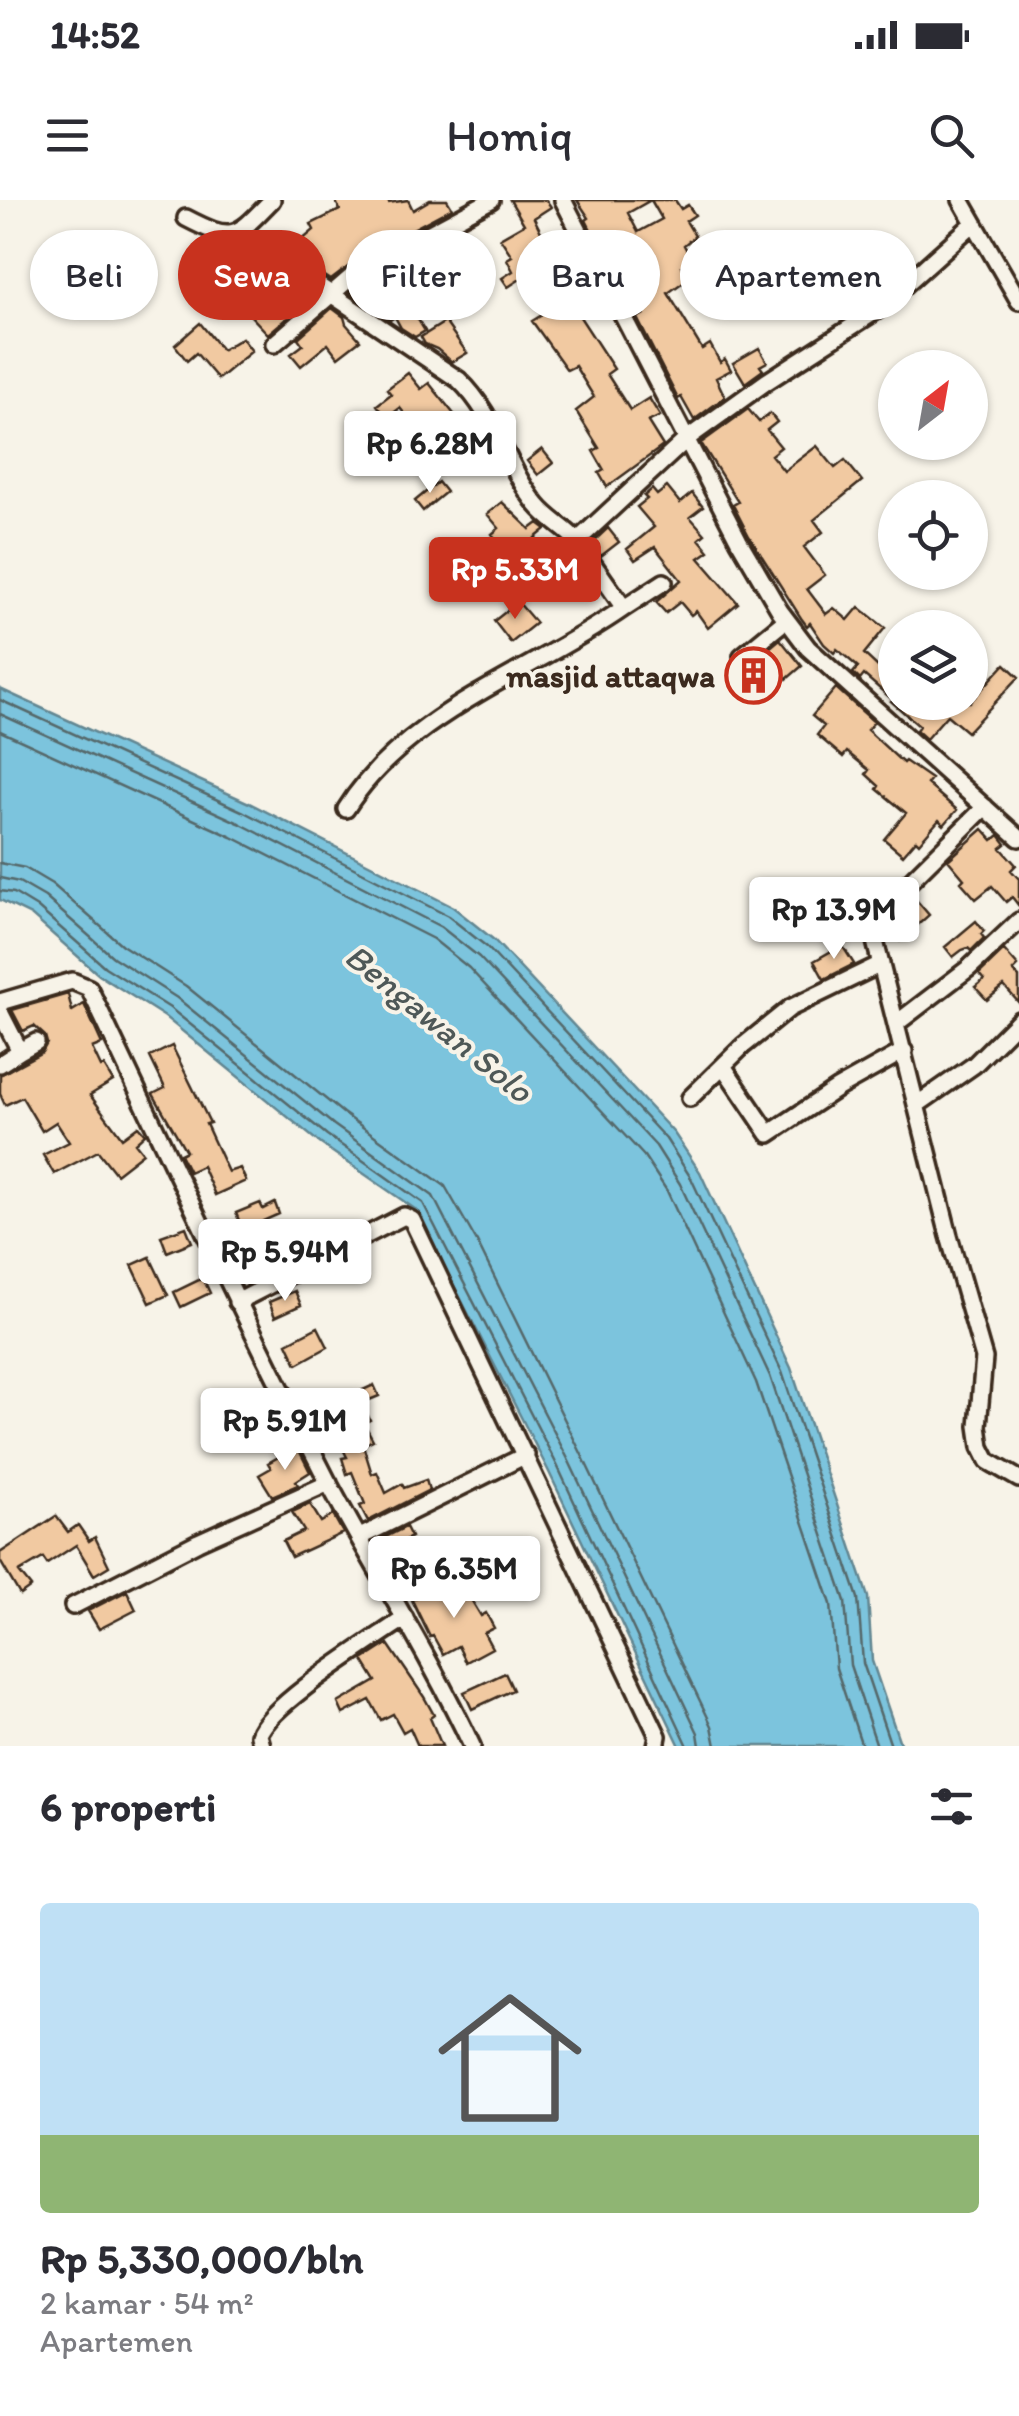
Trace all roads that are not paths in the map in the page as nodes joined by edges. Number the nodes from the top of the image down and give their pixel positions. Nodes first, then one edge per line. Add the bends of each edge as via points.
1 (272, 200) edge
2 (491, 200) edge
3 (563, 200) edge
4 (961, 200) edge
5 (186, 218) dead end
6 (974, 223) junction
7 (210, 230) edge
8 (243, 230) edge
9 (326, 292) edge
10 (330, 295) junction
11 (1019, 301) edge
12 (274, 344) dead end
13 (688, 438) junction
14 (577, 542) junction
15 (664, 582) dead end
16 (624, 608) junction
17 (786, 620) junction
18 (742, 656) dead end
19 (985, 807) junction
20 (346, 809) dead end
21 (1019, 838) edge
22 (1019, 921) edge
23 (881, 964) junction
24 (0, 1002) edge
25 (0, 1012) edge
26 (1019, 1020) edge
27 (896, 1023) junction
28 (36, 1042) dead end
29 (20, 1050) junction
30 (904, 1050) junction
31 (0, 1064) edge
32 (723, 1066) junction
33 (690, 1098) dead end
34 (918, 1104) junction
35 (237, 1302) junction
36 (526, 1455) junction
37 (1019, 1479) edge
38 (329, 1484) junction
39 (360, 1538) junction
40 (73, 1606) dead end
41 (405, 1618) junction
42 (262, 1746) edge
43 (472, 1746) edge
44 (656, 1746) edge

1 - 8 street
2 - 10 street via 357,272
3 - 13 street
4 - 6 street
5 - 7 street
6 - 11 street
6 - 13 street via 876,311
9 - 10 street
10 - 12 street
10 - 14 street via 467,388 537,505
13 - 14 street
13 - 17 street
14 - 16 street
15 - 16 street
16 - 20 street via 446,713 365,779
17 - 18 street
17 - 19 street via 808,648
19 - 21 street
19 - 23 street via 874,918
22 - 27 street
23 - 27 street
23 - 32 street via 790,1008
24 - 35 street via 72,981 89,988
25 - 29 street
26 - 34 street via 974,1065
27 - 30 street
28 - 29 street
29 - 31 street
30 - 32 street via 769,1134
30 - 34 street
32 - 33 street
34 - 37 street via 984,1358 981,1447 988,1461
35 - 36 street via 408,1216
35 - 38 street
36 - 39 street
36 - 44 street via 658,1736
38 - 39 street
38 - 40 street
39 - 41 street
41 - 42 street via 267,1720 259,1735
41 - 43 street

